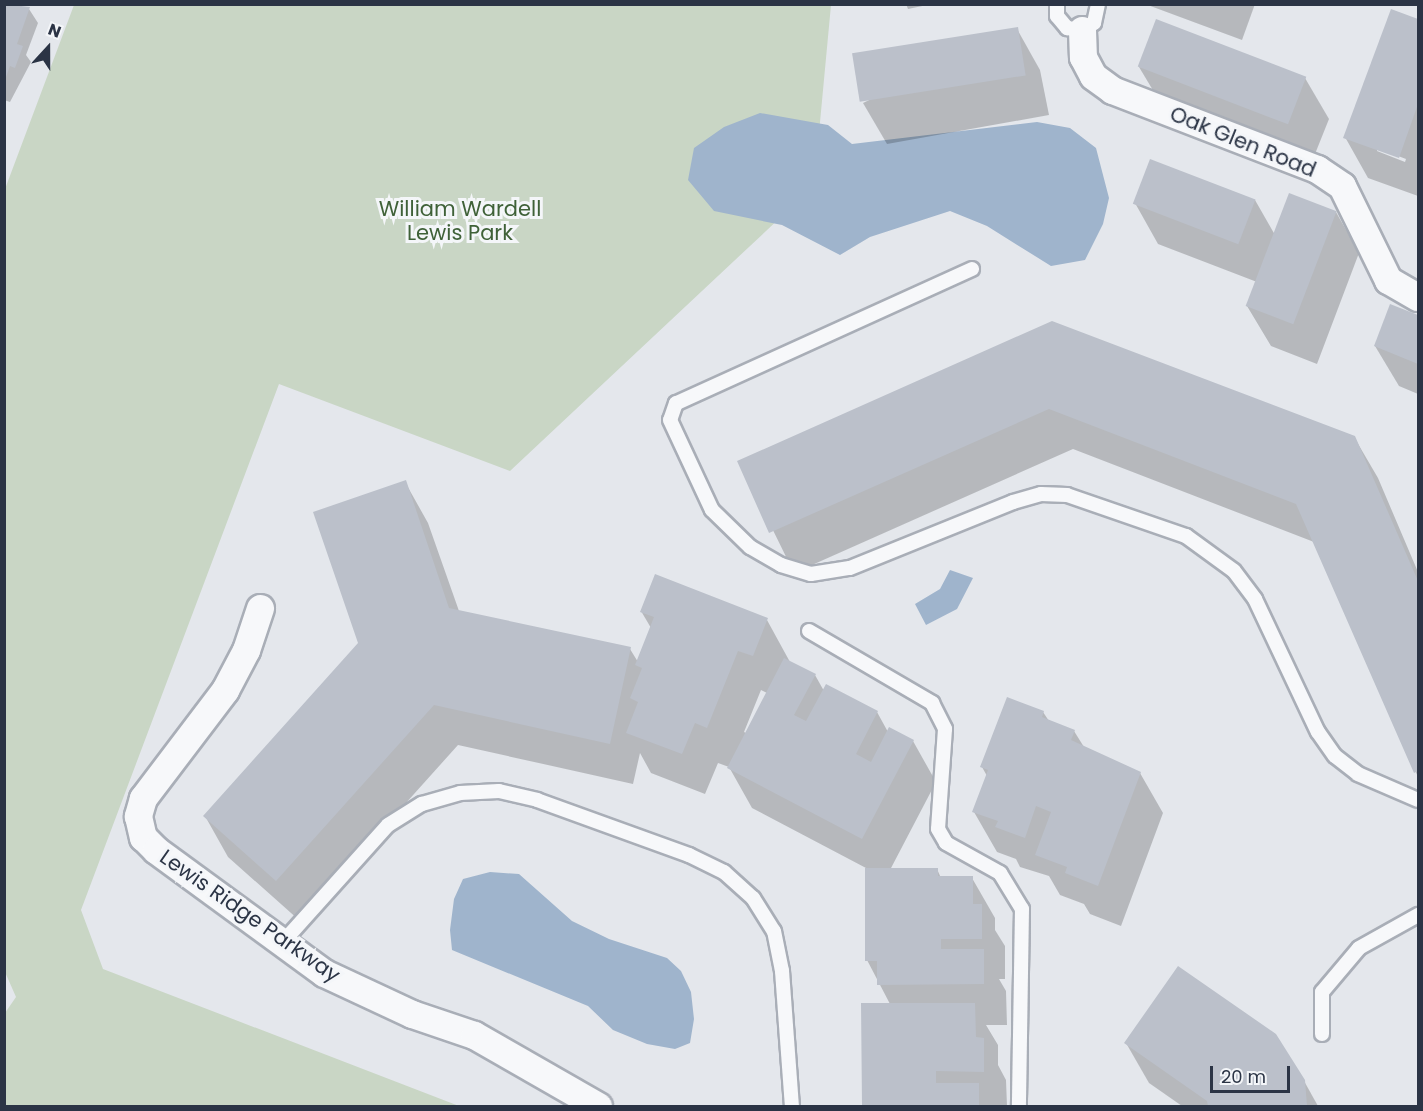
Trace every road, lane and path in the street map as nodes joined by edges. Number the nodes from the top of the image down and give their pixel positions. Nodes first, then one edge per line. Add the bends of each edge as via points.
1 (1058, 4) edge
2 (1098, 4) edge
3 (1082, 30) junction
4 (972, 269) dead end
5 (1419, 297) edge
6 (260, 608) dead end
7 (809, 631) dead end
8 (1419, 800) edge
9 (1419, 915) edge
10 (283, 942) junction
11 (1322, 1034) dead end
12 (598, 1107) edge
13 (792, 1107) edge
14 (1019, 1107) edge

1 - 3 lane via 1057,16 1067,28
2 - 3 lane via 1094,23
3 - 5 street, Oak Glen Road via 1083,57 1093,76 1112,90 1317,169 1342,186 1388,280
4 - 8 lane via 676,403 670,420 712,510 750,547 782,565 811,574 850,568 1041,494 1066,495 1099,504 1186,536 1234,571 1255,599 1318,732 1335,756 1358,774
6 - 10 street, Lewis Ridge Parkway via 246,650 225,690 142,798 138,816 143,837 156,850
7 - 14 lane via 932,704 945,729 938,829 946,843 1000,873 1022,909
9 - 11 lane via 1359,948 1322,992
10 - 12 street, Lewis Ridge Parkway via 324,973 412,1014 474,1035
10 - 13 lane via 388,825 422,804 460,793 499,791 537,800 689,855 724,872 753,898 774,931 782,971

